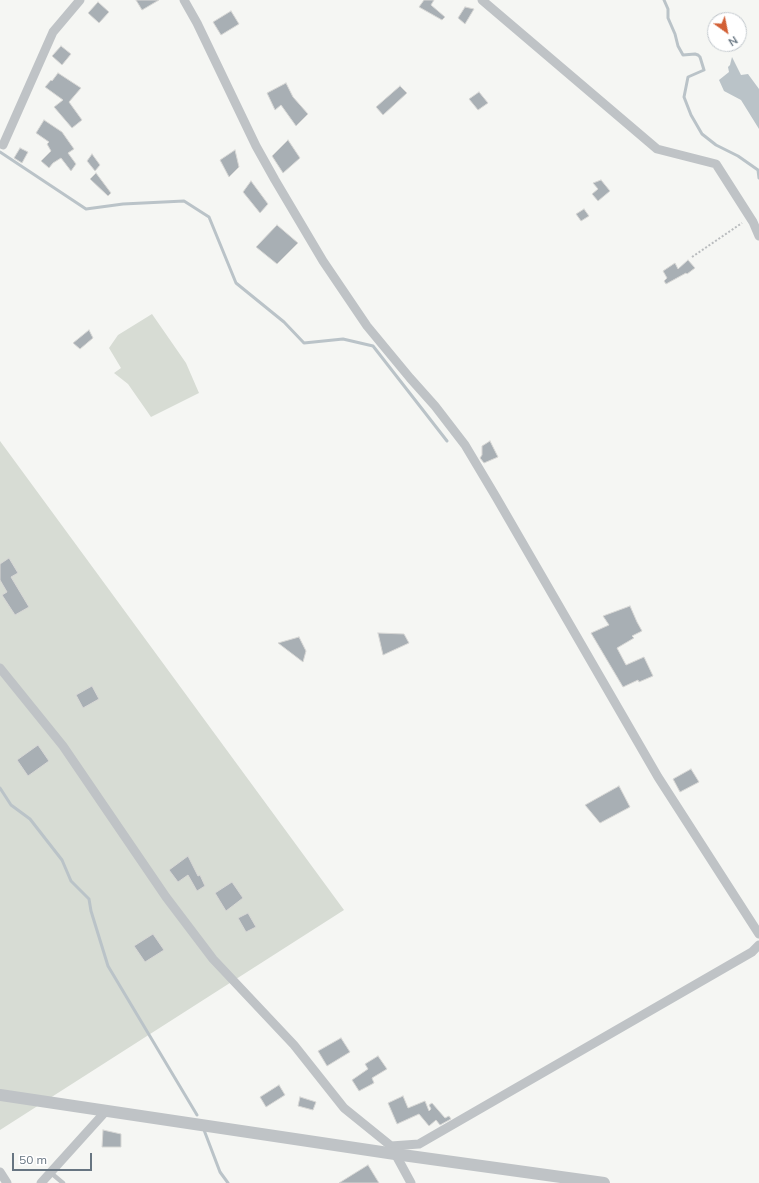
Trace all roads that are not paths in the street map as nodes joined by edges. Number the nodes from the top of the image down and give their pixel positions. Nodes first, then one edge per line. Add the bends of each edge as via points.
1 (80, 0) edge
2 (184, 0) edge
3 (482, 0) edge
4 (3, 145) dead end
5 (759, 236) edge
6 (0, 668) edge
7 (759, 934) edge
8 (759, 946) edge
9 (0, 1095) edge
10 (106, 1111) junction
11 (393, 1150) junction
12 (0, 1172) edge
13 (51, 1173) junction
14 (7, 1183) edge
15 (41, 1183) edge
16 (63, 1183) edge
17 (411, 1183) edge
18 (604, 1183) edge

1 - 4 street via 53,32
2 - 7 street via 256,146 324,261 367,326 465,445 658,777
3 - 5 street via 658,149 716,164
6 - 11 street via 63,746 166,897 213,958 294,1045 344,1108
8 - 11 street via 419,1144
9 - 10 street
10 - 11 street
10 - 13 street
11 - 17 street
11 - 18 street
12 - 14 street
13 - 15 street
13 - 16 lane

